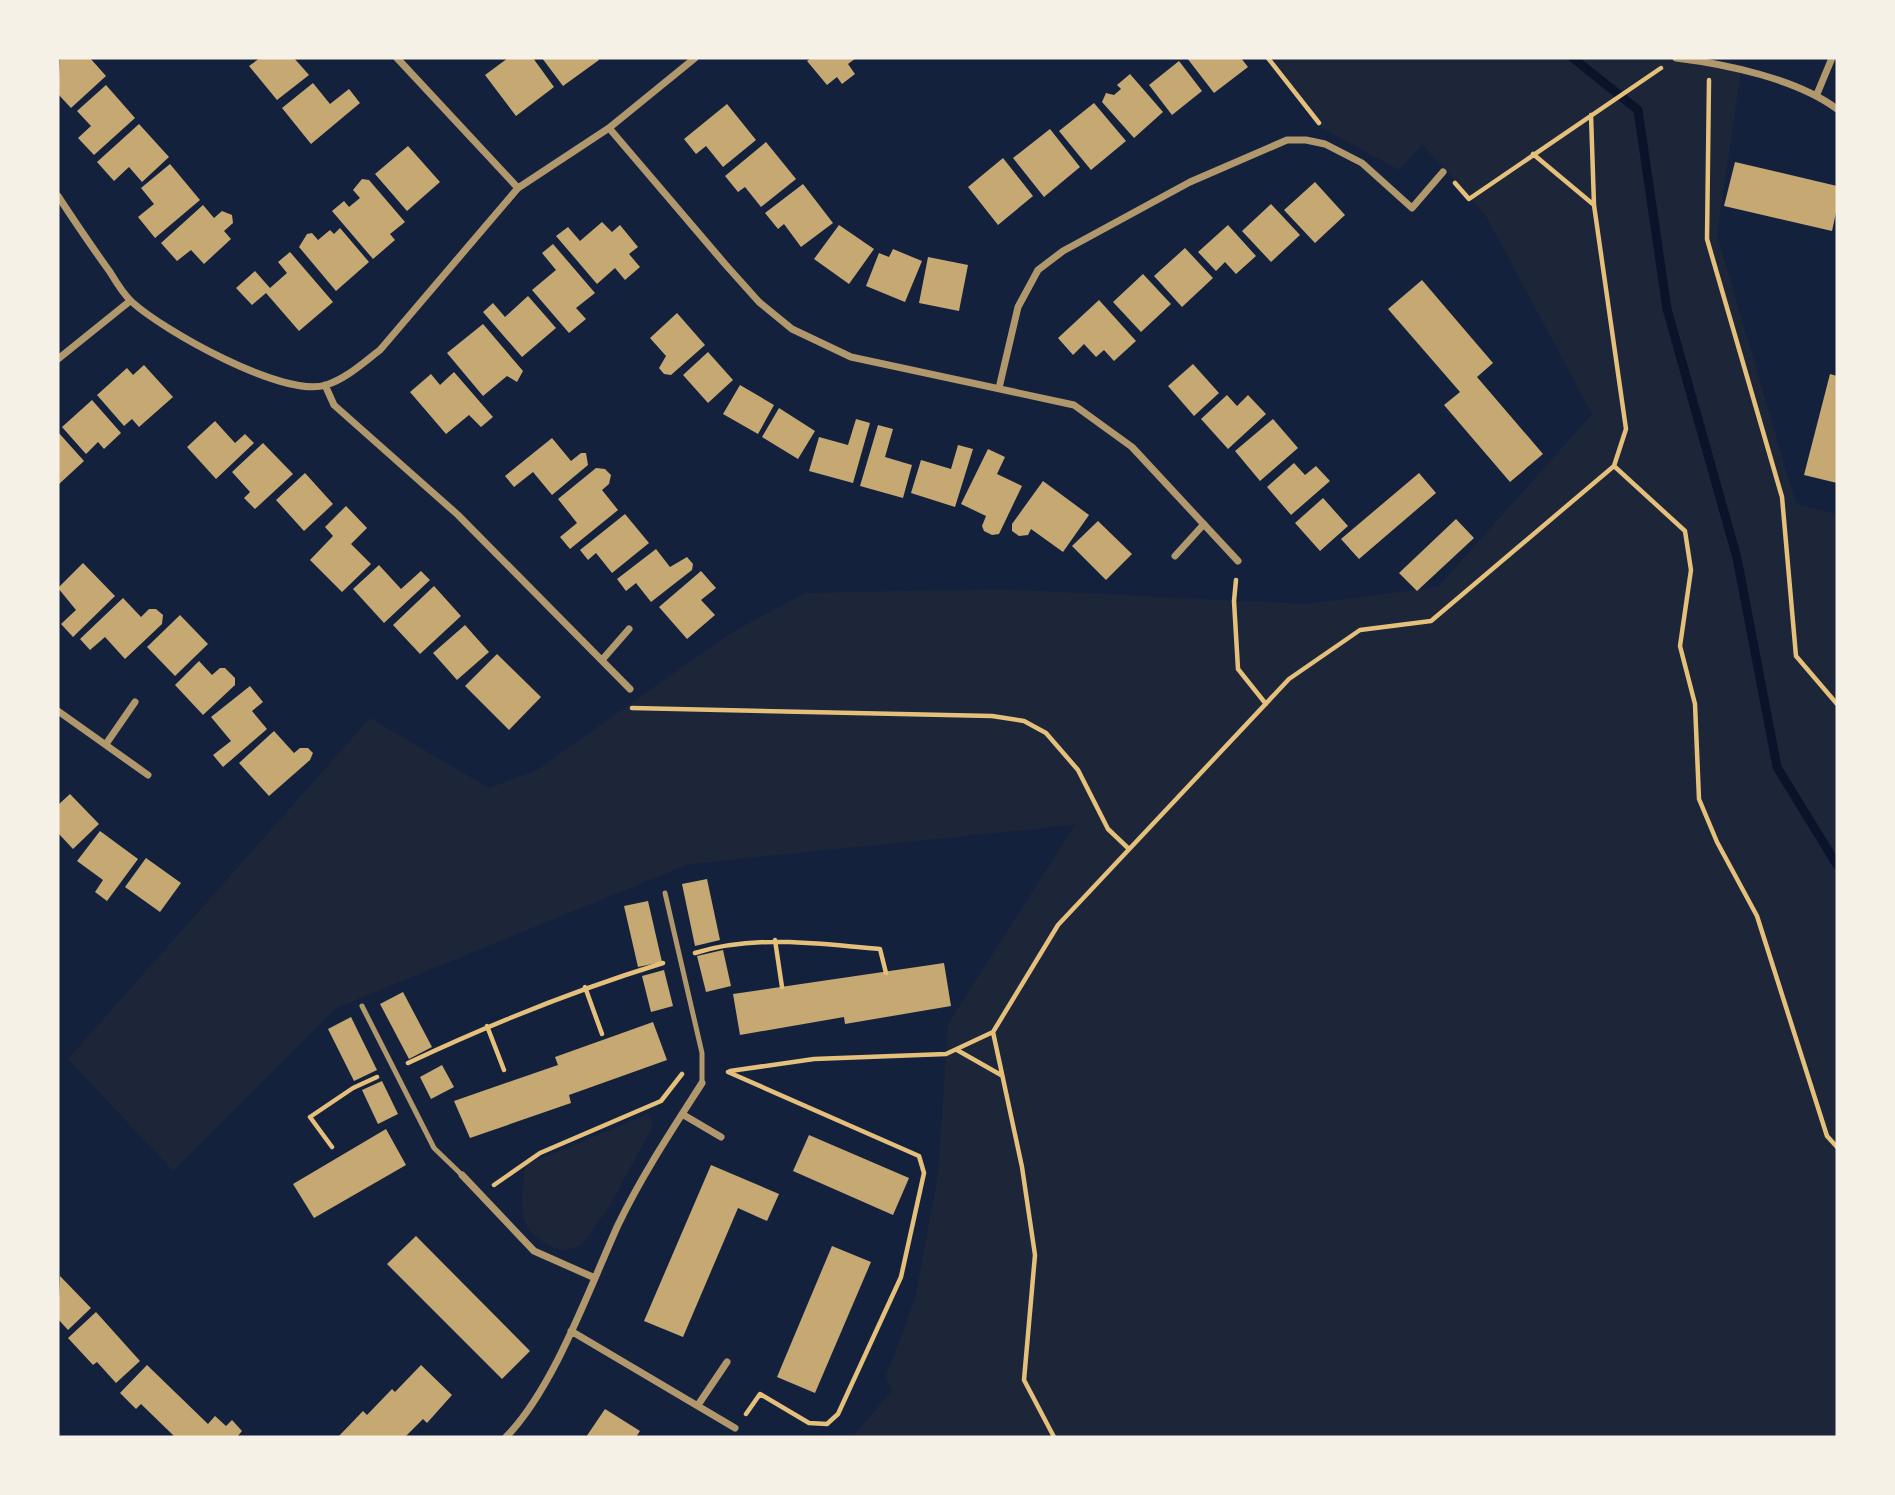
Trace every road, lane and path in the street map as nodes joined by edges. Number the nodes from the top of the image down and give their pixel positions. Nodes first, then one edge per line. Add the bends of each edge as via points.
1 (397, 58) edge
2 (695, 58) edge
3 (1268, 58) edge
4 (1676, 58) edge
5 (1832, 58) edge
6 (1709, 62) junction
7 (1817, 94) junction
8 (1837, 108) edge
9 (1591, 115) junction
10 (609, 128) junction
11 (1325, 144) junction
12 (1533, 154) junction
13 (1443, 172) joint
14 (517, 188) junction
15 (58, 197) edge
16 (1594, 205) junction
17 (130, 301) junction
18 (58, 359) edge
19 (325, 385) junction
20 (999, 388) junction
21 (1614, 466) junction
22 (1204, 524) junction
23 (1175, 556) dead end
24 (1238, 561) joint
25 (629, 629) dead end
26 (602, 660) junction
27 (630, 689) joint
28 (135, 702) dead end
29 (1266, 704) junction
30 (1837, 704) edge
31 (58, 711) edge
32 (106, 744) junction
33 (148, 775) dead end
34 (1129, 849) junction
35 (664, 893) dead end
36 (775, 940) junction
37 (681, 958) junction
38 (886, 973) dead end
39 (585, 987) junction
40 (782, 987) dead end
41 (362, 1006) dead end
42 (487, 1026) junction
43 (993, 1032) junction
44 (602, 1034) dead end
45 (956, 1049) junction
46 (394, 1069) junction
47 (504, 1070) dead end
48 (728, 1072) junction
49 (1002, 1075) junction
50 (702, 1083) junction
51 (682, 1114) junction
52 (721, 1137) dead end
53 (332, 1147) dead end
54 (1837, 1147) edge
55 (462, 1175) joint
56 (479, 1195) junction
57 (595, 1278) junction
58 (571, 1331) junction
59 (727, 1362) dead end
60 (698, 1405) junction
61 (736, 1428) joint
62 (506, 1437) edge
63 (1054, 1437) edge

1 - 14 street
2 - 10 street
3 - 11 path via 1322,128
4 - 6 street
4 - 9 path
5 - 7 street
6 - 7 street
6 - 30 path via 1707,239 1782,497 1796,656
7 - 8 street
9 - 12 path
9 - 16 path
10 - 14 street
10 - 20 street via 742,283 792,329 850,357
11 - 13 street via 1362,163 1412,208
11 - 20 street via 1287,140 1190,182 1063,251 1038,270 1018,307
12 - 13 path via 1469,199
12 - 16 path
14 - 19 street via 380,349 354,371
15 - 17 street
16 - 21 path via 1626,429
17 - 18 street
17 - 19 street via 172,331 225,359 276,380
19 - 26 street via 334,405 458,515
20 - 22 street via 1074,405 1132,447
21 - 29 path via 1431,621 1360,630 1289,679
21 - 54 path via 1685,531 1691,570 1680,646 1695,704 1699,799 1757,916 1827,1136
22 - 23 street
22 - 24 street
24 - 29 path via 1234,601 1238,668
25 - 26 street
26 - 27 street
27 - 34 path via 632,710 992,716 1024,721 1046,733 1065,752 1108,829
28 - 32 street
29 - 34 path
31 - 32 street
32 - 33 street
34 - 43 path via 1058,925
35 - 37 lane
36 - 37 path via 728,943
36 - 38 path via 880,949
36 - 40 path
37 - 39 path
37 - 50 lane via 702,1053
39 - 42 path
39 - 44 path
41 - 46 lane
42 - 46 path
42 - 47 path
43 - 45 path
43 - 49 path
45 - 48 path via 946,1054 814,1059
45 - 49 path
46 - 53 path via 353,1088 310,1117
46 - 55 lane via 434,1148
48 - 50 path
48 - 61 path via 919,1156 924,1173 901,1277 838,1414 827,1424 809,1423 760,1394
49 - 63 path via 1035,1255 1024,1380
50 - 51 street
50 - 56 path via 686,1069 661,1101 540,1153
51 - 52 street
51 - 57 street via 653,1156
55 - 56 street
56 - 57 street via 534,1251
57 - 58 street
58 - 60 street
58 - 62 street via 527,1411
59 - 60 street
60 - 61 street

